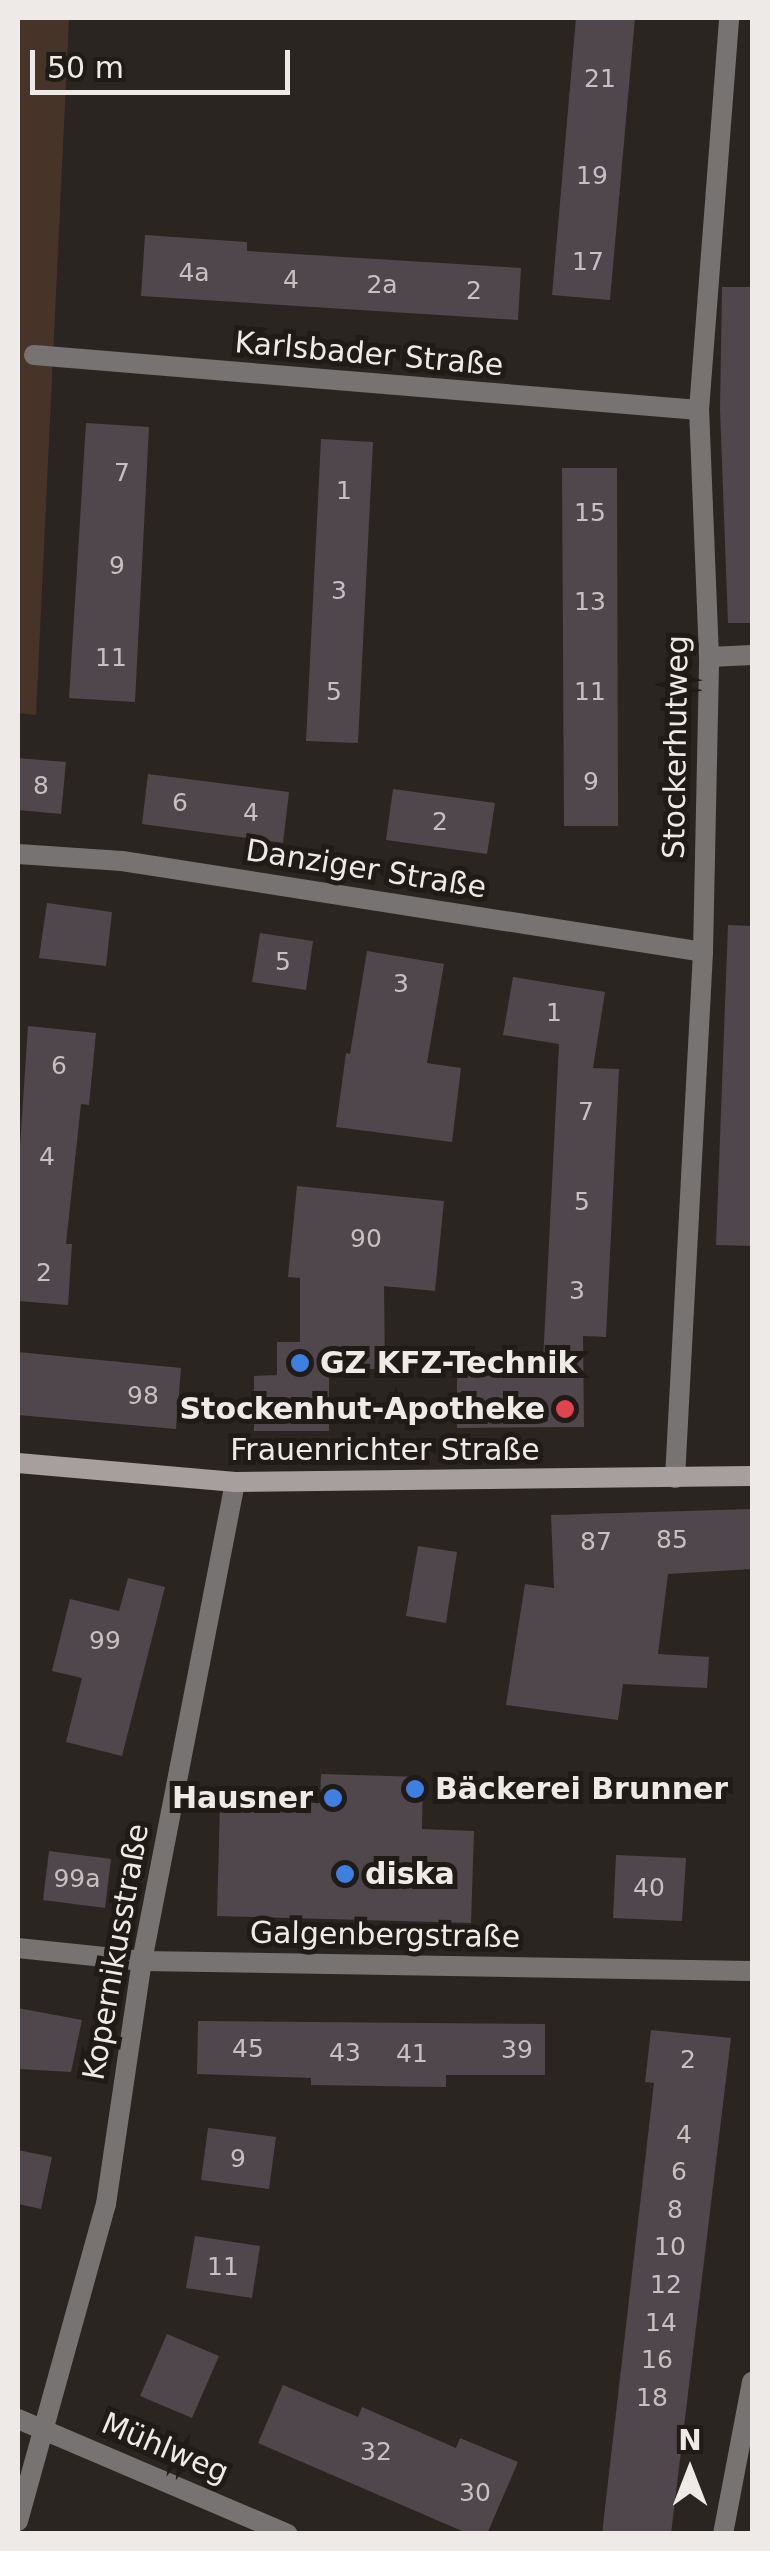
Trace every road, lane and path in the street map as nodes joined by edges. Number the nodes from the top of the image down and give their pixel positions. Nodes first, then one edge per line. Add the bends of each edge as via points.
1 (729, 18) edge
2 (34, 355) dead end
3 (700, 410) junction
4 (752, 655) edge
5 (709, 657) junction
6 (18, 854) edge
7 (703, 952) junction
8 (18, 1463) edge
9 (752, 1476) edge
10 (675, 1478) junction
11 (235, 1482) junction
12 (18, 1948) edge
13 (142, 1961) junction
14 (752, 1971) edge
15 (752, 2382) edge
16 (18, 2419) edge
17 (44, 2429) junction
18 (18, 2521) edge
19 (288, 2534) edge
20 (723, 2534) edge

1 - 3 street, Stockerhutweg
2 - 3 street, Karlsbader Straße
3 - 5 street, Stockerhutweg
4 - 5 street
5 - 7 street, Stockerhutweg
6 - 7 street, Danziger Straße via 122,861
7 - 10 street, Stockerhutweg
8 - 11 main road, Frauenrichter Straße
9 - 10 main road, Frauenrichter Straße
10 - 11 main road, Frauenrichter Straße
11 - 13 street, Kopernikusstraße
12 - 13 street, Galgenbergstraße
13 - 14 street, Galgenbergstraße
13 - 17 street, Kopernikusstraße via 106,2204
15 - 20 street
16 - 17 street, Mühlweg
17 - 18 street, Kopernikusstraße
17 - 19 street, Mühlweg

